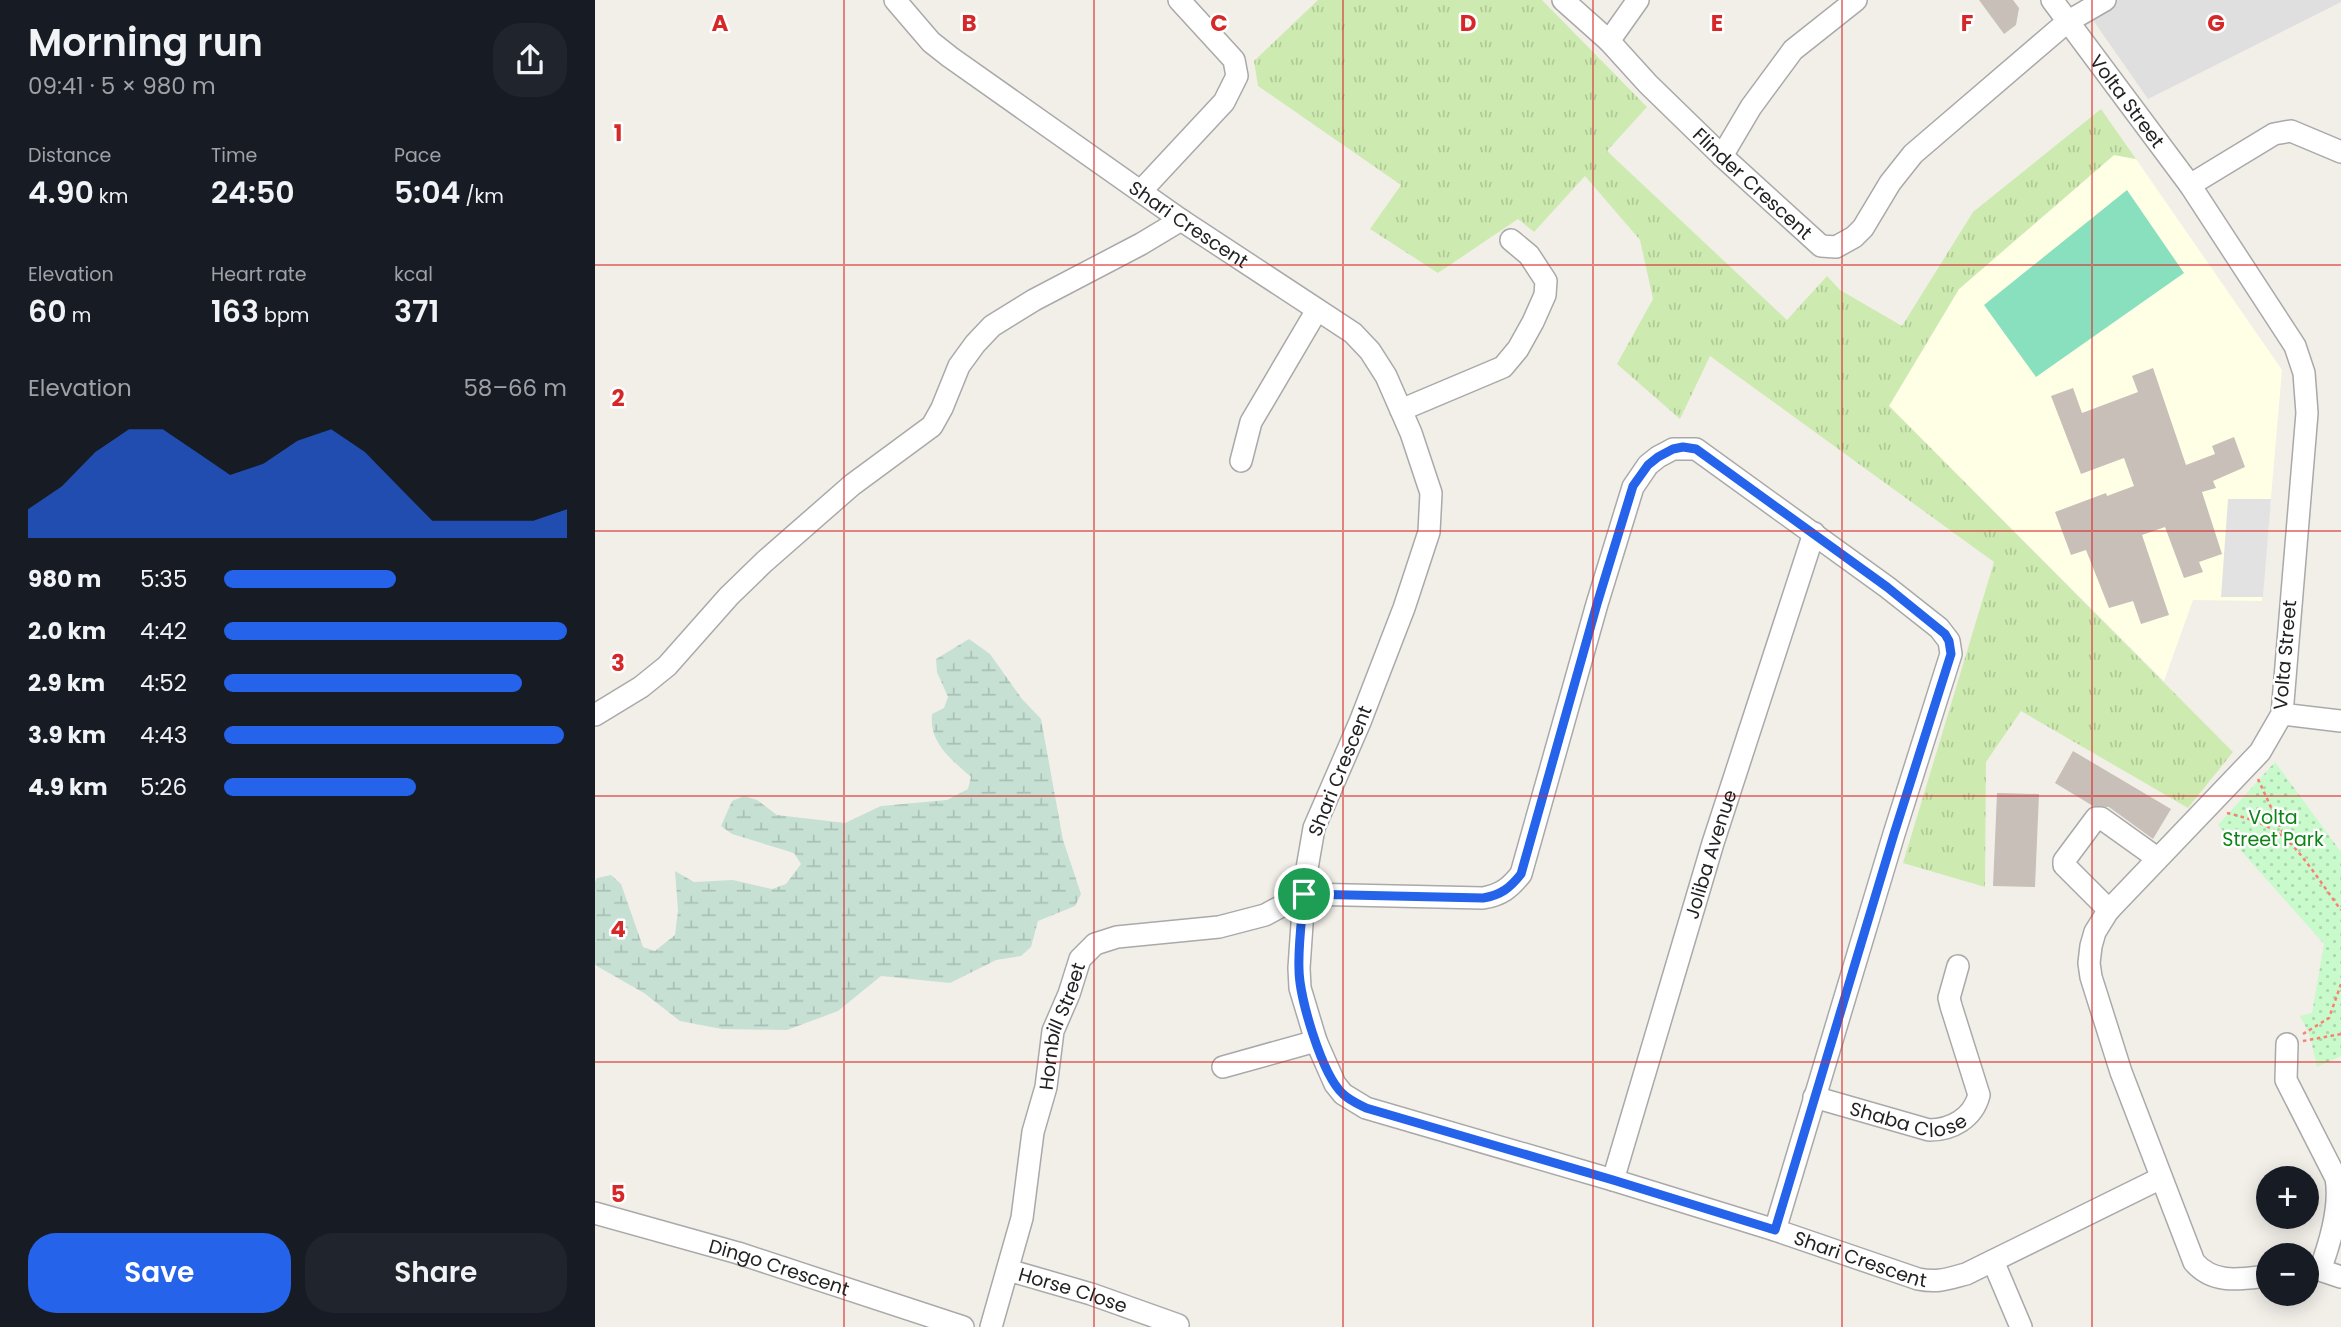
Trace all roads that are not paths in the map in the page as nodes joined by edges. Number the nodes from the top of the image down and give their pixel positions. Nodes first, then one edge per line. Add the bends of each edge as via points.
1 (895, 0) edge
2 (1179, 0) edge
3 (1563, 0) edge
4 (1638, 0) edge
5 (1856, 0) edge
6 (2052, 0) edge
7 (2105, 0) edge
8 (2067, 22) junction
9 (1609, 41) junction
10 (2341, 152) edge
11 (1722, 156) junction
12 (2190, 185) junction
13 (1141, 191) junction
14 (1181, 220) junction
15 (1511, 240) dead end
16 (1317, 310) junction
17 (1401, 410) junction
18 (1241, 461) dead end
19 (1814, 533) junction
20 (2282, 714) junction
21 (595, 715) edge
22 (2341, 721) edge
23 (2157, 858) junction
24 (1304, 894) junction
25 (2109, 910) junction
26 (1958, 966) dead end
27 (1315, 1041) junction
28 (2287, 1044) road end
29 (1223, 1067) dead end
30 (1814, 1097) junction
31 (2161, 1178) junction
32 (1613, 1180) junction
33 (595, 1213) edge
34 (1775, 1230) junction
35 (1993, 1261) junction
36 (2319, 1261) edge
37 (1007, 1270) junction
38 (2319, 1272) edge
39 (2256, 1277) edge
40 (2341, 1278) edge
41 (1178, 1325) dead end
42 (963, 1327) edge
43 (991, 1327) edge
44 (2021, 1327) edge

1 - 13 street, Shari Crescent via 950,57
2 - 13 street via 1234,60 1237,75 1224,102
3 - 9 street, Flinder Crescent
4 - 9 street
5 - 11 street via 1793,50
6 - 8 street, Volta Street
7 - 8 street, Flinder Crescent
8 - 11 street, Flinder Crescent via 1913,155 1863,228 1840,246 1821,246
8 - 12 street, Volta Street
9 - 11 street, Flinder Crescent
10 - 12 street via 2286,131
12 - 20 street, Volta Street via 2289,337 2304,373 2307,414
13 - 14 street, Shari Crescent
14 - 16 street, Shari Crescent
14 - 21 street via 992,326 960,366 932,426 852,485 764,562 667,666
15 - 17 street via 1535,262 1546,285 1518,349 1503,367
16 - 17 street, Shari Crescent via 1353,333 1370,351
16 - 18 street via 1251,422
17 - 24 street, Shari Crescent via 1431,492 1429,532 1365,710 1314,828
19 - 24 street via 1696,449 1673,449 1658,457 1633,486 1521,874 1513,884 1499,895 1483,898
19 - 30 street via 1939,628 1949,641 1951,654
19 - 32 street, Joliba Avenue via 1713,843
20 - 22 street
20 - 23 street, Volta Street via 2260,752
23 - 25 street, Volta Street
23 - 25 street via 2097,818 2064,865
24 - 27 street, Shari Crescent via 1300,988
24 - 37 street, Hornbill Street via 1265,915 1219,927 1106,940 1080,959 1053,1031 1046,1087 1033,1132 1023,1218
25 - 31 street, Volta Street via 2091,946 2091,977
26 - 30 street, Shaba Close via 1949,999 1979,1095 1965,1118 1944,1129 1929,1130
27 - 29 street
27 - 32 street, Shari Crescent via 1335,1084 1366,1108
28 - 36 street via 2286,1080 2341,1195 2329,1246
30 - 34 street
31 - 35 street, Shari Crescent
31 - 39 street, Volta Street via 2199,1269 2218,1279
32 - 34 street, Shari Crescent
33 - 42 street, Dingo Crescent via 738,1253
34 - 35 street, Shari Crescent via 1929,1281 1966,1274
35 - 44 street
37 - 41 street, Horse Close
37 - 43 street, Hornbill Street
38 - 40 street

